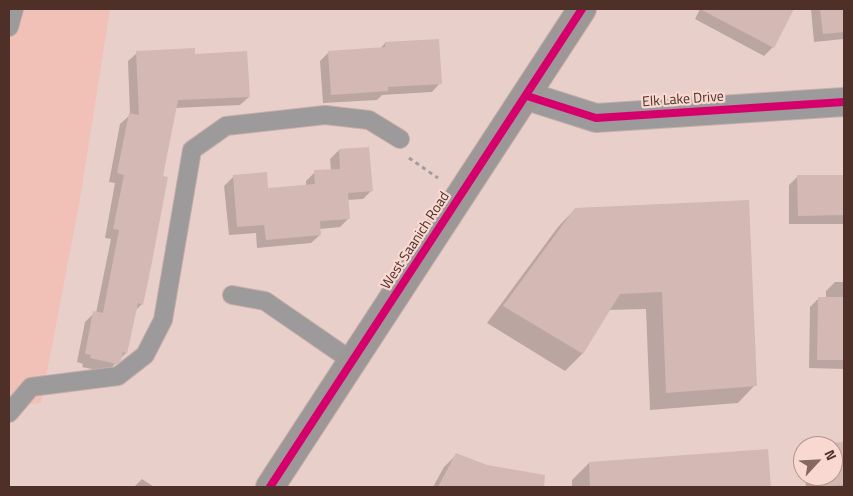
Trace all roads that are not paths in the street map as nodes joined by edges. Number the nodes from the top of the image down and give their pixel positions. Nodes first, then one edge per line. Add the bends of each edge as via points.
1 (14, 9) edge
2 (582, 9) edge
3 (9, 28) edge
4 (527, 96) junction
5 (844, 102) edge
6 (400, 139) dead end
7 (232, 295) dead end
8 (352, 361) junction
9 (9, 413) edge
10 (270, 487) edge

1 - 3 lane
2 - 4 main road, West Saanich Road
4 - 5 street, Elk Lake Drive via 596,118
4 - 8 main road, West Saanich Road
6 - 9 lane via 369,120 325,116 226,126 192,150 163,320 145,355 118,376 31,387
7 - 8 lane via 265,301
8 - 10 main road, West Saanich Road

